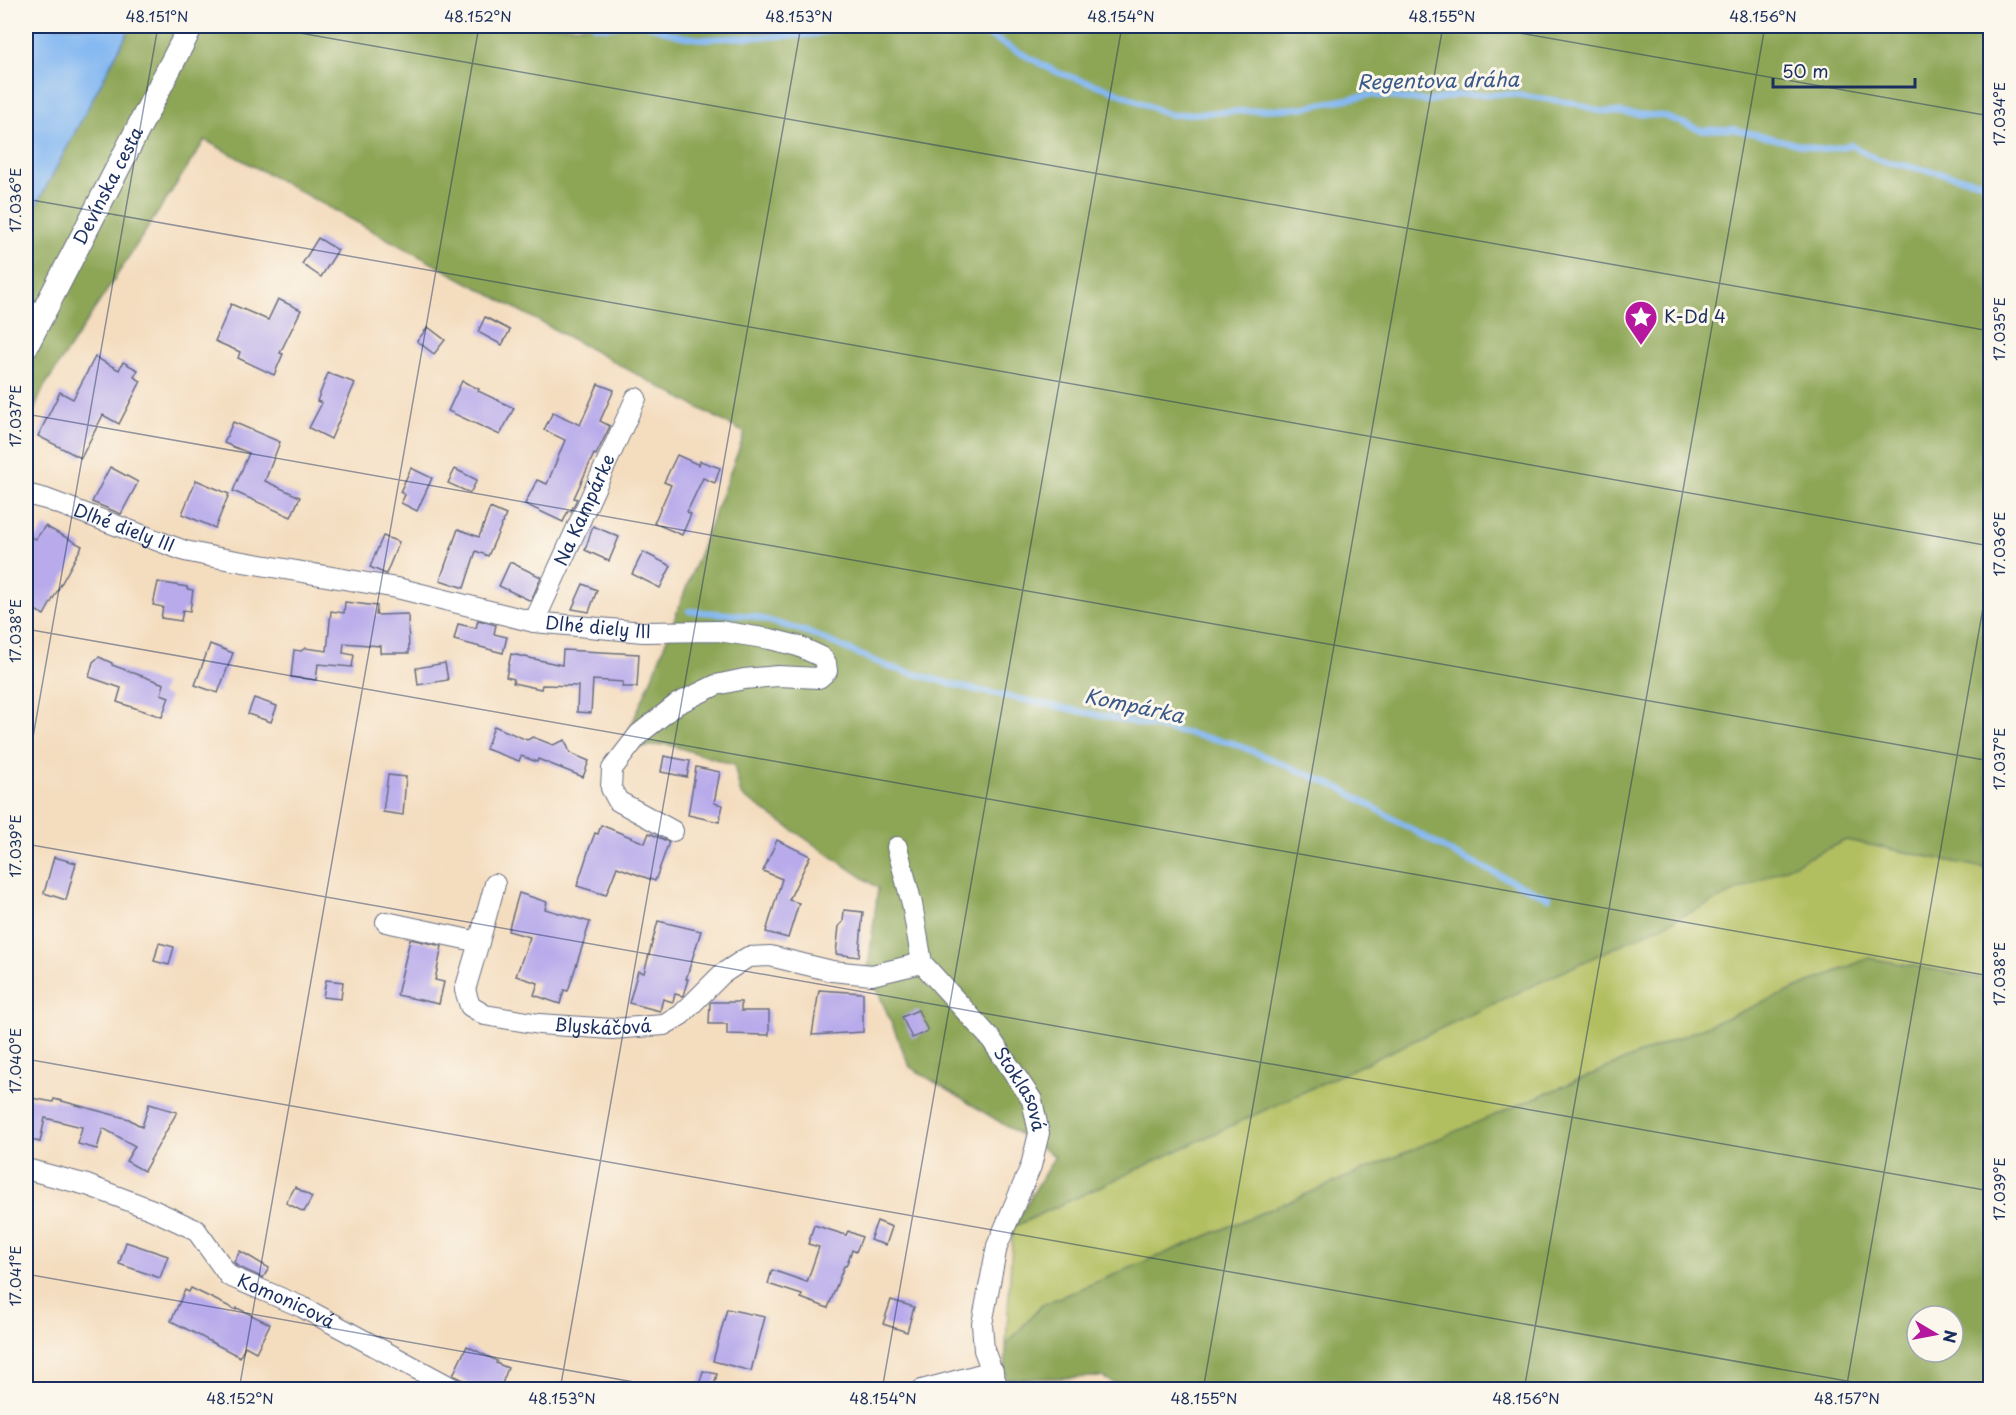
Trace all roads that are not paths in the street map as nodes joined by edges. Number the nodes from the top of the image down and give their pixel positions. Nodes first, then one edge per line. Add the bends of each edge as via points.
1 (191, 26) edge
2 (26, 346) edge
3 (636, 398) dead end
4 (26, 494) edge
5 (534, 622) junction
6 (673, 831) dead end
7 (897, 847) dead end
8 (495, 884) dead end
9 (386, 922) dead end
10 (479, 942) junction
11 (922, 963) junction
12 (26, 1169) edge
13 (996, 1380) edge
14 (456, 1389) edge
15 (922, 1389) edge

1 - 2 street, Devínska cesta
3 - 5 street, Na Kampárke
4 - 5 street, Dlhé diely III via 185,551 397,588
5 - 6 street, Dlhé diely III via 643,632 719,631 798,645 826,663 827,671 819,678 778,676 716,685 677,704 639,734 612,769 611,788 618,801
7 - 11 street
8 - 10 street, Blyskáčová
9 - 10 street
10 - 11 street, Blyskáčová via 465,990 470,1006 485,1015 539,1024 612,1029 664,1025 681,1015 722,974 748,957 770,956 832,971 872,975
11 - 13 street, Stoklasová via 991,1039 1032,1100 1039,1133 1031,1166 997,1246 982,1324 984,1350
12 - 14 street, Komonicová via 87,1185 196,1230 229,1276 302,1307
13 - 15 street

